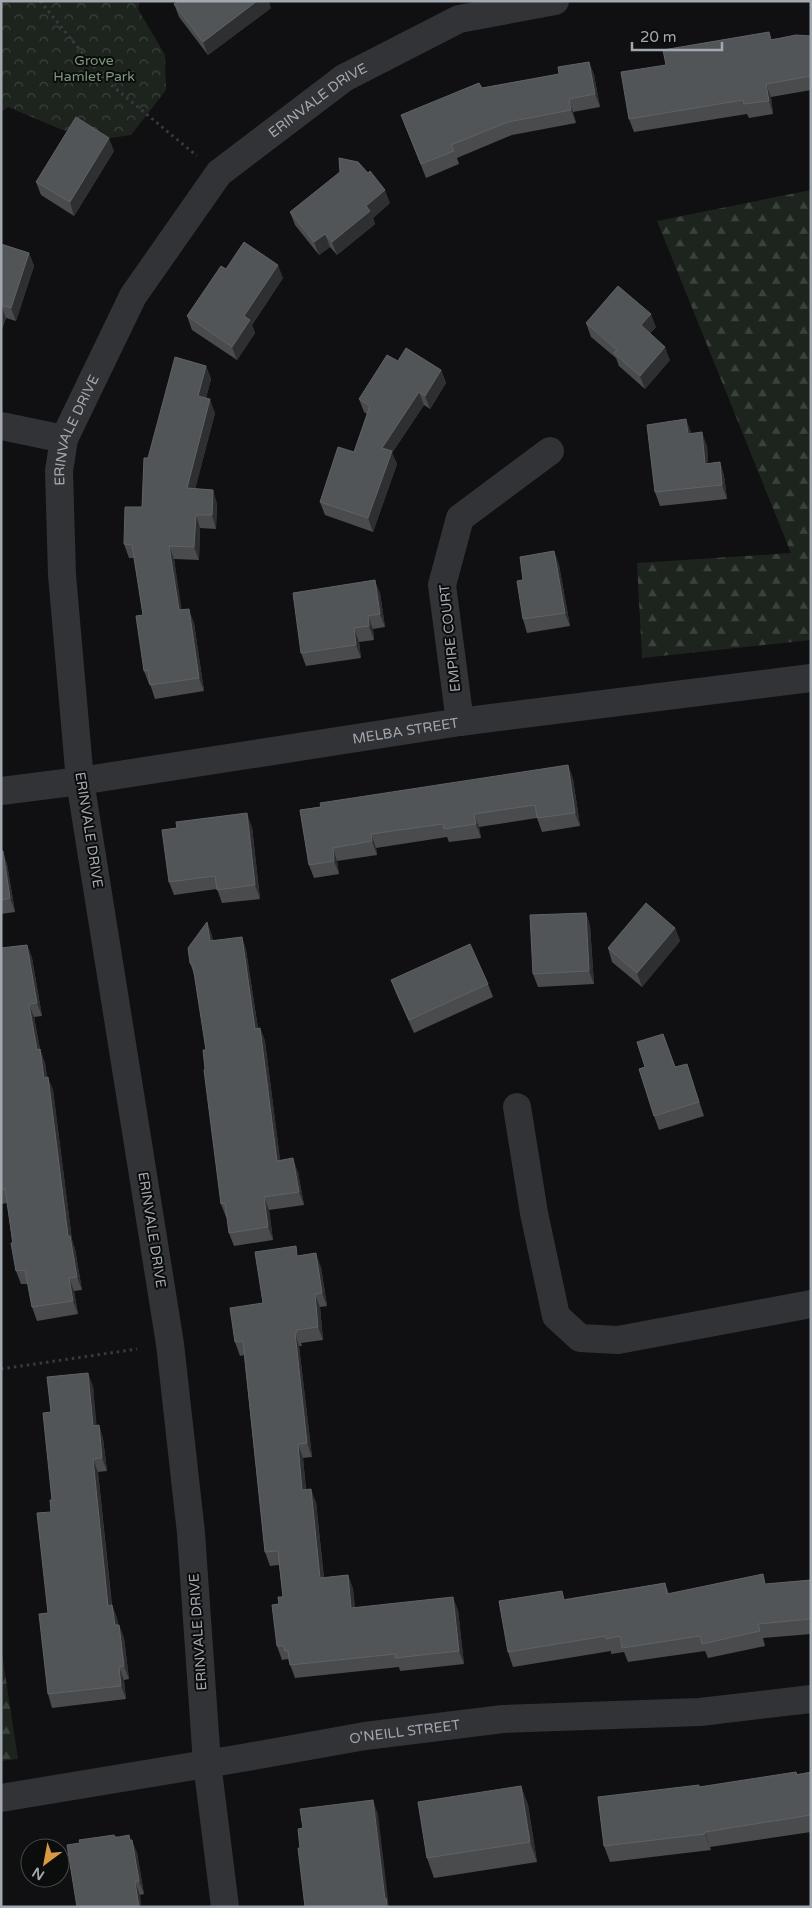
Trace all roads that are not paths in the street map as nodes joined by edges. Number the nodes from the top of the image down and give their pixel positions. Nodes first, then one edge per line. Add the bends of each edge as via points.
1 (555, 1) edge
2 (1, 426) edge
3 (64, 439) junction
4 (550, 451) dead end
5 (811, 678) edge
6 (460, 722) junction
7 (80, 781) junction
8 (1, 791) edge
9 (517, 1106) dead end
10 (811, 1304) edge
11 (811, 1699) edge
12 (207, 1763) junction
13 (1, 1798) edge
14 (225, 1907) edge

1 - 3 street, ERINVALE DRIVE via 459,18 344,78 219,173 133,296
2 - 3 street
3 - 7 street, ERINVALE DRIVE via 60,471 62,575
4 - 6 street, EMPIRE COURT via 460,518 442,585
5 - 6 street, MELBA STREET
6 - 7 street, MELBA STREET
7 - 8 street, MELBA STREET
7 - 12 street, ERINVALE DRIVE via 170,1344 191,1533
9 - 10 street via 534,1213 556,1316 580,1338 618,1340
11 - 12 street, O'NEILL STREET via 700,1712 503,1719 365,1736
12 - 13 street, O'NEILL STREET
12 - 14 street, ERINVALE DRIVE

